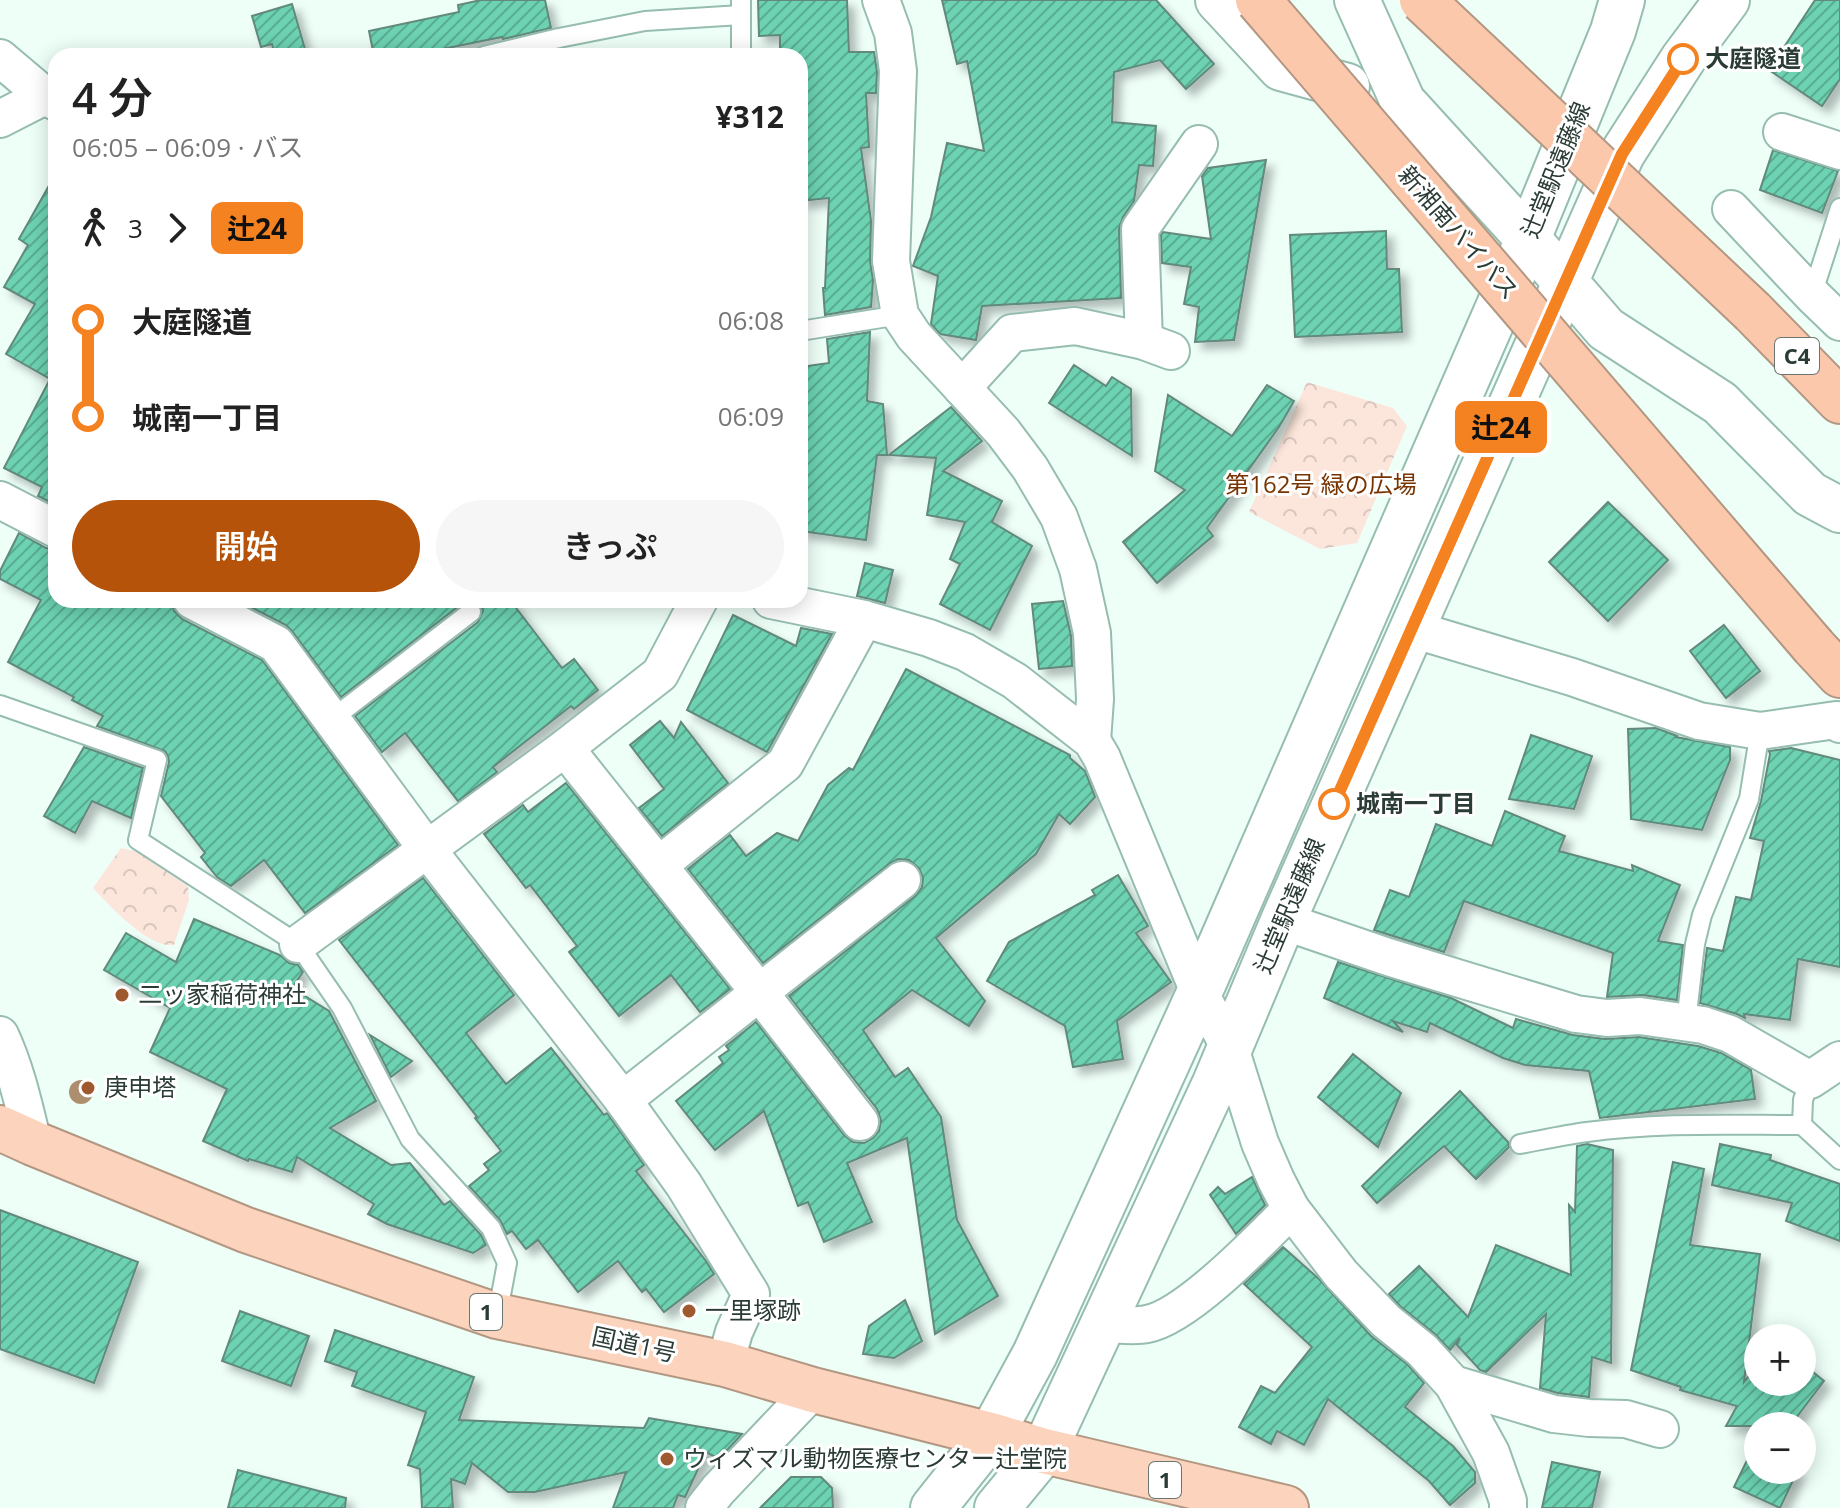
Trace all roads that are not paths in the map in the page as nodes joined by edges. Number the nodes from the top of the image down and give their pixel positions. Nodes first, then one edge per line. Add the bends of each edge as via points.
1 (881, 0) edge
2 (1218, 0) edge
3 (1258, 0) edge
4 (1357, 0) edge
5 (1422, 0) edge
6 (1622, 0) edge
7 (1727, 0) edge
8 (741, 8) edge
9 (517, 48) edge
10 (741, 48) edge
11 (0, 58) edge
12 (48, 97) edge
13 (48, 100) edge
14 (1403, 102) junction
15 (0, 119) edge
16 (1782, 132) dead end
17 (1199, 144) dead end
18 (1840, 151) edge
19 (1840, 208) edge
20 (1731, 209) dead end
21 (1528, 239) junction
22 (1565, 284) junction
23 (1812, 295) junction
24 (900, 315) junction
25 (1840, 322) edge
26 (808, 330) edge
27 (962, 388) junction
28 (1840, 401) edge
29 (0, 500) edge
30 (1840, 510) edge
31 (48, 525) edge
32 (216, 608) edge
33 (695, 608) edge
34 (808, 608) edge
35 (471, 612) dead end
36 (864, 619) junction
37 (1412, 629) junction
38 (1827, 661) edge
39 (0, 705) edge
40 (332, 719) junction
41 (1840, 724) edge
42 (1760, 731) junction
43 (1092, 741) junction
44 (565, 748) junction
45 (427, 849) junction
46 (659, 865) junction
47 (902, 880) dead end
48 (1283, 921) junction
49 (298, 944) junction
50 (759, 992) junction
51 (1199, 992) junction
52 (1686, 1023) junction
53 (0, 1035) edge
54 (1230, 1048) junction
55 (1840, 1060) edge
56 (1810, 1080) junction
57 (623, 1100) junction
58 (860, 1122) dead end
59 (1802, 1125) junction
60 (16, 1135) edge
61 (1520, 1144) dead end
62 (1840, 1160) edge
63 (1291, 1209) junction
64 (497, 1316) junction
65 (1104, 1324) junction
66 (725, 1364) junction
67 (1453, 1384) junction
68 (813, 1390) junction
69 (1660, 1429) dead end
70 (991, 1435) junction
71 (1044, 1451) junction
72 (1229, 1502) edge
73 (704, 1508) edge
74 (933, 1508) edge
75 (997, 1508) edge
76 (1286, 1508) edge
77 (1508, 1508) edge

1 - 24 street via 898,71 891,261
2 - 14 street via 1281,68
3 - 38 highway, 新湘南バイパス, bridge
4 - 14 street
5 - 28 highway, C4, bridge
6 - 21 street, 辻堂駅遠藤線
7 - 22 street, 辻堂駅遠藤線 via 1622,154
8 - 9 lane via 645,21
8 - 10 lane
11 - 12 street
13 - 15 street
14 - 21 street
16 - 18 street
17 - 27 street via 1140,229 1158,346 1075,326 1012,333
19 - 23 lane
20 - 23 street
21 - 22 street
21 - 51 street, 辻堂駅遠藤線
22 - 30 street via 1606,329 1720,403 1810,494
22 - 37 street, 辻堂駅遠藤線
23 - 25 street
24 - 26 lane
24 - 27 street
27 - 43 street via 1003,432 1059,517 1078,569 1092,633
29 - 31 street
32 - 40 street via 276,644
33 - 44 street via 660,674
34 - 36 street
35 - 40 lane
36 - 43 street via 965,652 1015,681
36 - 46 street via 785,764
37 - 42 street via 1699,721
37 - 48 street, 辻堂駅遠藤線
39 - 49 lane via 157,760 138,840
40 - 45 street
41 - 42 street via 1836,720
42 - 52 lane via 1749,799 1702,915
43 - 51 street
44 - 45 street
44 - 46 street
45 - 49 street
45 - 57 street
46 - 50 street
47 - 50 street
48 - 52 street via 1576,1014
48 - 54 street, 辻堂駅遠藤線
49 - 64 lane via 342,1008 410,1139 491,1228 507,1263
50 - 57 street
50 - 58 street
51 - 54 street
51 - 70 street, 辻堂駅遠藤線 via 1035,1354
52 - 56 street via 1730,1034
53 - 60 street via 12,1063
54 - 63 street via 1260,1143
54 - 65 street, 辻堂駅遠藤線
55 - 56 street
56 - 59 lane
57 - 66 street via 684,1185 751,1294
59 - 61 lane via 1649,1126
59 - 62 lane
60 - 64 highway, 国道1号 / 1 via 246,1230
63 - 65 street via 1180,1309 1145,1325
63 - 67 street via 1341,1274
64 - 66 highway, 国道1号 / 1
65 - 71 street, 辻堂駅遠藤線
66 - 68 highway, 国道1号 / 1
67 - 69 street via 1554,1414 1626,1419
67 - 77 street via 1491,1453
68 - 70 highway, 国道1号 / 1
68 - 73 street
70 - 71 highway, 国道1号 / 1
70 - 74 street, 辻堂駅遠藤線
71 - 72 highway, 国道1号 / 1
71 - 75 street, 辻堂駅遠藤線
72 - 76 highway, 国道1号 / 1

